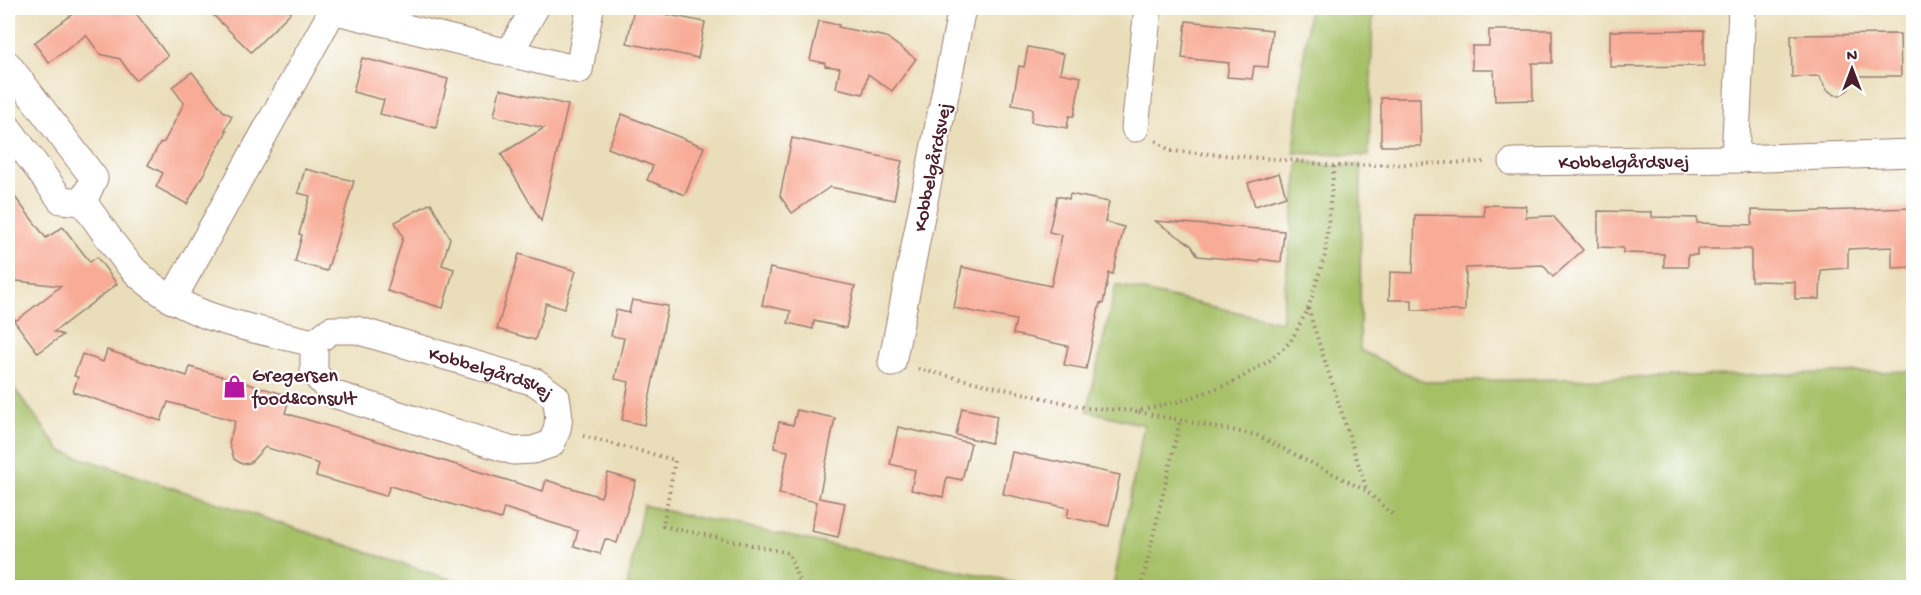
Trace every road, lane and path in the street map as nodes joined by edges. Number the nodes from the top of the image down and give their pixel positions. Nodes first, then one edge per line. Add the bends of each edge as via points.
1 (535, 8) edge
2 (590, 8) edge
3 (962, 8) edge
4 (1148, 8) edge
5 (1742, 8) edge
6 (333, 9) edge
7 (509, 53) junction
8 (8, 65) edge
9 (8, 128) edge
10 (1135, 128) joint
11 (1914, 153) edge
12 (1735, 159) junction
13 (1513, 162) joint
14 (1334, 166) junction
15 (83, 202) junction
16 (172, 300) junction
17 (1308, 309) junction
18 (314, 343) junction
19 (892, 363) joint
20 (1136, 411) junction
21 (1180, 421) junction
22 (558, 430) junction
23 (1367, 492) junction
24 (1394, 516) dead end
25 (801, 588) edge
26 (1141, 588) edge

1 - 7 street
2 - 7 street via 579,70
3 - 19 street, Kobbelgårdsvej
4 - 10 street
5 - 12 street
6 - 7 street
6 - 16 street
8 - 15 street via 94,178
9 - 15 street via 62,200
10 - 14 path via 1171,151
11 - 12 street, Kobbelgårdsvej
12 - 13 street, Kobbelgårdsvej
13 - 14 path
14 - 17 path via 1325,255
15 - 16 street via 136,272
16 - 18 street via 214,318
17 - 20 path via 1292,341 1269,361 1232,383
17 - 23 path
18 - 22 street, Kobbelgårdsvej via 331,330 356,330 535,382 556,397
18 - 22 street, Kobbelgårdsvej via 314,373 333,394 513,451 550,444
19 - 20 path via 1087,408
20 - 21 path
21 - 23 path via 1256,435
21 - 26 path
22 - 25 path via 675,460 663,526 789,553
23 - 24 path

